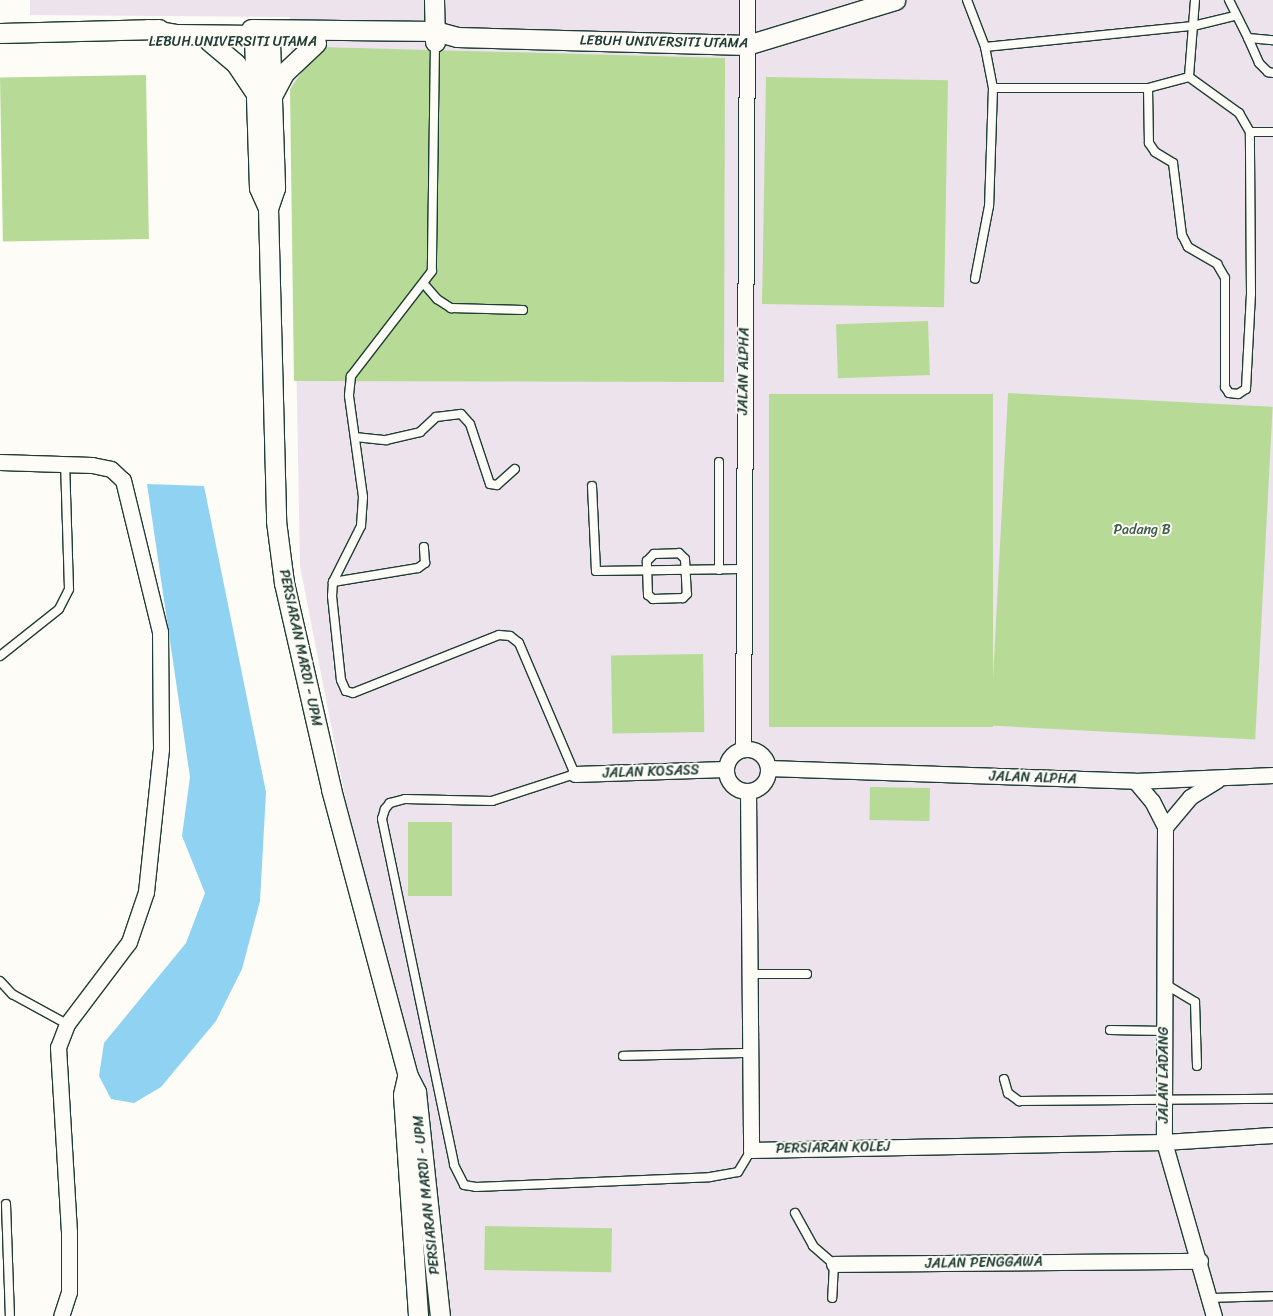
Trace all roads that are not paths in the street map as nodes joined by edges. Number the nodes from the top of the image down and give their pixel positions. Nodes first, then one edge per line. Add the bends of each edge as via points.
1 (434, 0) edge
2 (747, 0) edge
3 (895, 0) edge
4 (968, 0) edge
5 (1195, 0) edge
6 (1228, 0) edge
7 (1234, 16) junction
8 (1193, 26) junction
9 (148, 29) junction
10 (358, 32) junction
11 (4, 33) edge
12 (435, 37) junction
13 (1248, 38) junction
14 (262, 40) junction
15 (1273, 40) edge
16 (209, 41) junction
17 (316, 43) junction
18 (747, 45) junction
19 (985, 47) junction
20 (1273, 73) edge
21 (1189, 77) junction
22 (993, 88) junction
23 (1148, 88) junction
24 (264, 95) junction
25 (1250, 132) junction
26 (1273, 132) edge
27 (975, 279) dead end
28 (424, 284) junction
29 (523, 310) dead end
30 (356, 437) junction
31 (0, 462) edge
32 (719, 462) dead end
33 (65, 464) junction
34 (515, 469) dead end
35 (592, 486) dead end
36 (424, 547) dead end
37 (742, 568) junction
38 (719, 570) junction
39 (686, 571) junction
40 (647, 572) junction
41 (333, 582) junction
42 (0, 656) edge
43 (743, 749) junction
44 (768, 768) junction
45 (726, 769) junction
46 (576, 774) junction
47 (1273, 775) edge
48 (1220, 778) junction
49 (1135, 780) junction
50 (748, 791) junction
51 (1165, 827) junction
52 (749, 974) junction
53 (807, 974) dead end
54 (0, 981) edge
55 (1164, 984) junction
56 (67, 1024) junction
57 (1110, 1030) dead end
58 (1164, 1031) junction
59 (750, 1053) junction
60 (623, 1056) dead end
61 (1197, 1066) dead end
62 (408, 1076) junction
63 (1004, 1079) dead end
64 (1273, 1099) edge
65 (1164, 1101) junction
66 (1273, 1135) edge
67 (1164, 1142) junction
68 (751, 1150) junction
69 (6, 1204) dead end
70 (795, 1213) dead end
71 (1200, 1261) junction
72 (834, 1264) junction
73 (1273, 1296) edge
74 (832, 1298) dead end
75 (1210, 1298) junction
76 (10, 1316) edge
77 (61, 1316) edge
78 (418, 1316) edge
79 (440, 1316) edge
80 (1214, 1316) edge

1 - 12 street
2 - 18 street, JALAN ALPHA
3 - 18 street, LEBUH UNIVERSITI UTAMA
4 - 19 lane
5 - 8 lane
6 - 7 lane
7 - 8 lane
7 - 13 lane
8 - 19 lane
8 - 21 lane
9 - 10 street, LEBUH UNIVERSITI UTAMA
9 - 11 street, LEBUH UNIVERSITI UTAMA
9 - 14 street
10 - 12 street, LEBUH UNIVERSITI UTAMA
10 - 14 street
11 - 16 street, LEBUH UNIVERSITI UTAMA via 101,41
12 - 17 street, LEBUH UNIVERSITI UTAMA
12 - 18 street, LEBUH UNIVERSITI UTAMA
12 - 28 lane via 434,258
13 - 15 lane
13 - 20 lane via 1259,63
14 - 16 street, LEBUH UNIVERSITI UTAMA
14 - 17 street, LEBUH UNIVERSITI UTAMA
14 - 24 street, PERSIARAN MARDI - UPM
16 - 24 street via 236,64
17 - 24 street
18 - 37 street, JALAN ALPHA
19 - 22 lane
21 - 23 lane
21 - 25 lane via 1239,113
22 - 23 lane
22 - 27 lane via 989,206
23 - 25 lane via 1150,143 1155,152 1173,162 1182,236 1193,253 1217,264 1226,278 1225,386 1228,393 1238,394 1246,389 1251,294
24 - 62 street, PERSIARAN MARDI - UPM via 275,188 268,208 276,521 284,583 331,790
25 - 26 lane
28 - 29 lane via 437,300 451,308
28 - 30 lane via 351,376 349,396
30 - 34 lane via 386,440 420,432 436,417 461,414 470,424 490,484 497,485
30 - 41 lane via 363,497 361,526
31 - 33 street
32 - 38 lane
33 - 42 lane via 69,589 59,609
33 - 56 street via 111,469 123,480 129,492 160,632 162,690 154,822 140,917 128,942
35 - 40 lane via 596,571
36 - 41 lane via 425,563 418,568
37 - 38 lane
37 - 43 street, JALAN ALPHA
38 - 39 lane
39 - 40 lane
39 - 40 lane via 685,559 679,553 654,554 647,561
39 - 40 lane via 687,594 683,598 653,599 648,595
41 - 46 lane via 339,662 346,691 353,693 499,635 510,636 519,643
43 - 44 street via 763,756
43 - 45 street via 732,756
44 - 49 street, JALAN ALPHA
44 - 50 street via 765,781
45 - 46 street, JALAN KOSASS
45 - 50 street via 734,787
46 - 68 lane via 492,801 405,800 390,803 382,819 458,1178 464,1185 476,1187 718,1177 738,1172
47 - 48 street, JALAN ALPHA
48 - 49 street, JALAN ALPHA
48 - 51 street via 1190,797
49 - 51 street, JALAN LADANG via 1152,801
50 - 52 street
51 - 55 street, JALAN LADANG
52 - 53 lane
52 - 59 street
54 - 56 lane via 12,994
55 - 58 street, JALAN LADANG
55 - 61 lane via 1195,1002
56 - 77 street via 58,1047 69,1232 69,1292
57 - 58 lane
58 - 65 street, JALAN LADANG
59 - 60 lane
59 - 68 street
62 - 78 street, PERSIARAN MARDI - UPM via 403,1095
62 - 79 street, PERSIARAN MARDI - UPM via 416,1092
63 - 65 lane via 1008,1093 1019,1101
64 - 65 lane
65 - 67 street, JALAN LADANG
66 - 67 street, PERSIARAN KOLEJ
67 - 68 street, PERSIARAN KOLEJ
67 - 71 street, JALAN LADANG
69 - 76 lane
70 - 72 lane via 813,1246 828,1263
71 - 72 street, JALAN PENGGAWA
71 - 75 street, JALAN LADANG
72 - 74 lane
73 - 75 lane
75 - 80 street, JALAN LADANG

